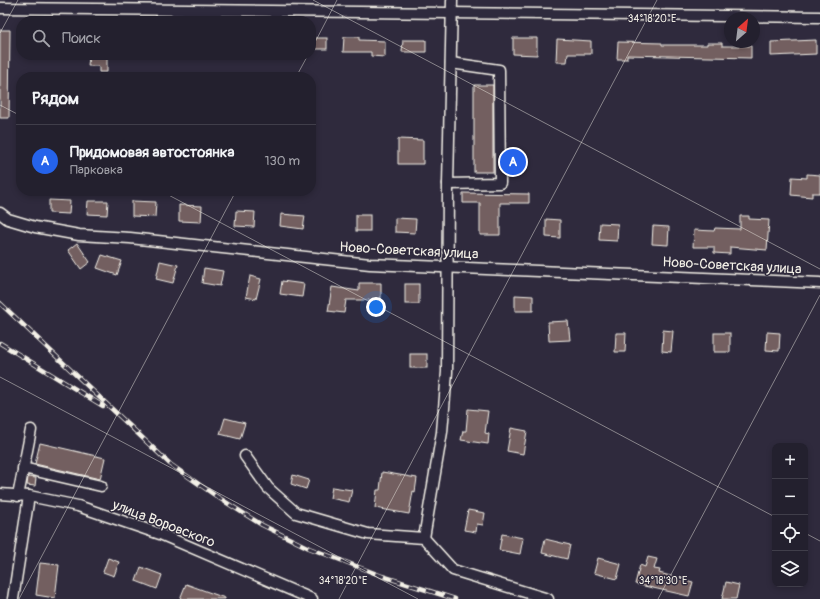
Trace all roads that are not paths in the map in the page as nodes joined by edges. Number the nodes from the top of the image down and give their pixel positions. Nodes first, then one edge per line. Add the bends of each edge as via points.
1 (452, 0) edge
2 (0, 8) edge
3 (451, 13) junction
4 (820, 17) edge
5 (451, 63) junction
6 (448, 184) junction
7 (0, 213) edge
8 (448, 266) junction
9 (820, 283) edge
10 (31, 430) dead end
11 (245, 456) dead end
12 (23, 468) junction
13 (101, 486) dead end
14 (0, 494) edge
15 (18, 496) junction
16 (29, 496) junction
17 (424, 538) junction
18 (13, 599) edge
19 (312, 599) edge
20 (548, 599) edge

1 - 3 street
2 - 3 street
3 - 4 street
3 - 5 street
5 - 6 street
5 - 6 street via 500,70 500,183
6 - 8 street
7 - 8 street, Ново-Советская улица via 8,219 34,227 79,235 130,238 370,264
8 - 9 street, Ново-Советская улица
8 - 17 street via 447,372 442,432
10 - 12 street
11 - 17 street via 268,488 296,513 368,534
12 - 13 street
12 - 15 street
14 - 15 street, улица Воровского
15 - 16 street, улица Воровского
16 - 18 street
16 - 19 street, улица Воровского via 78,506 160,534
17 - 20 street via 453,570

